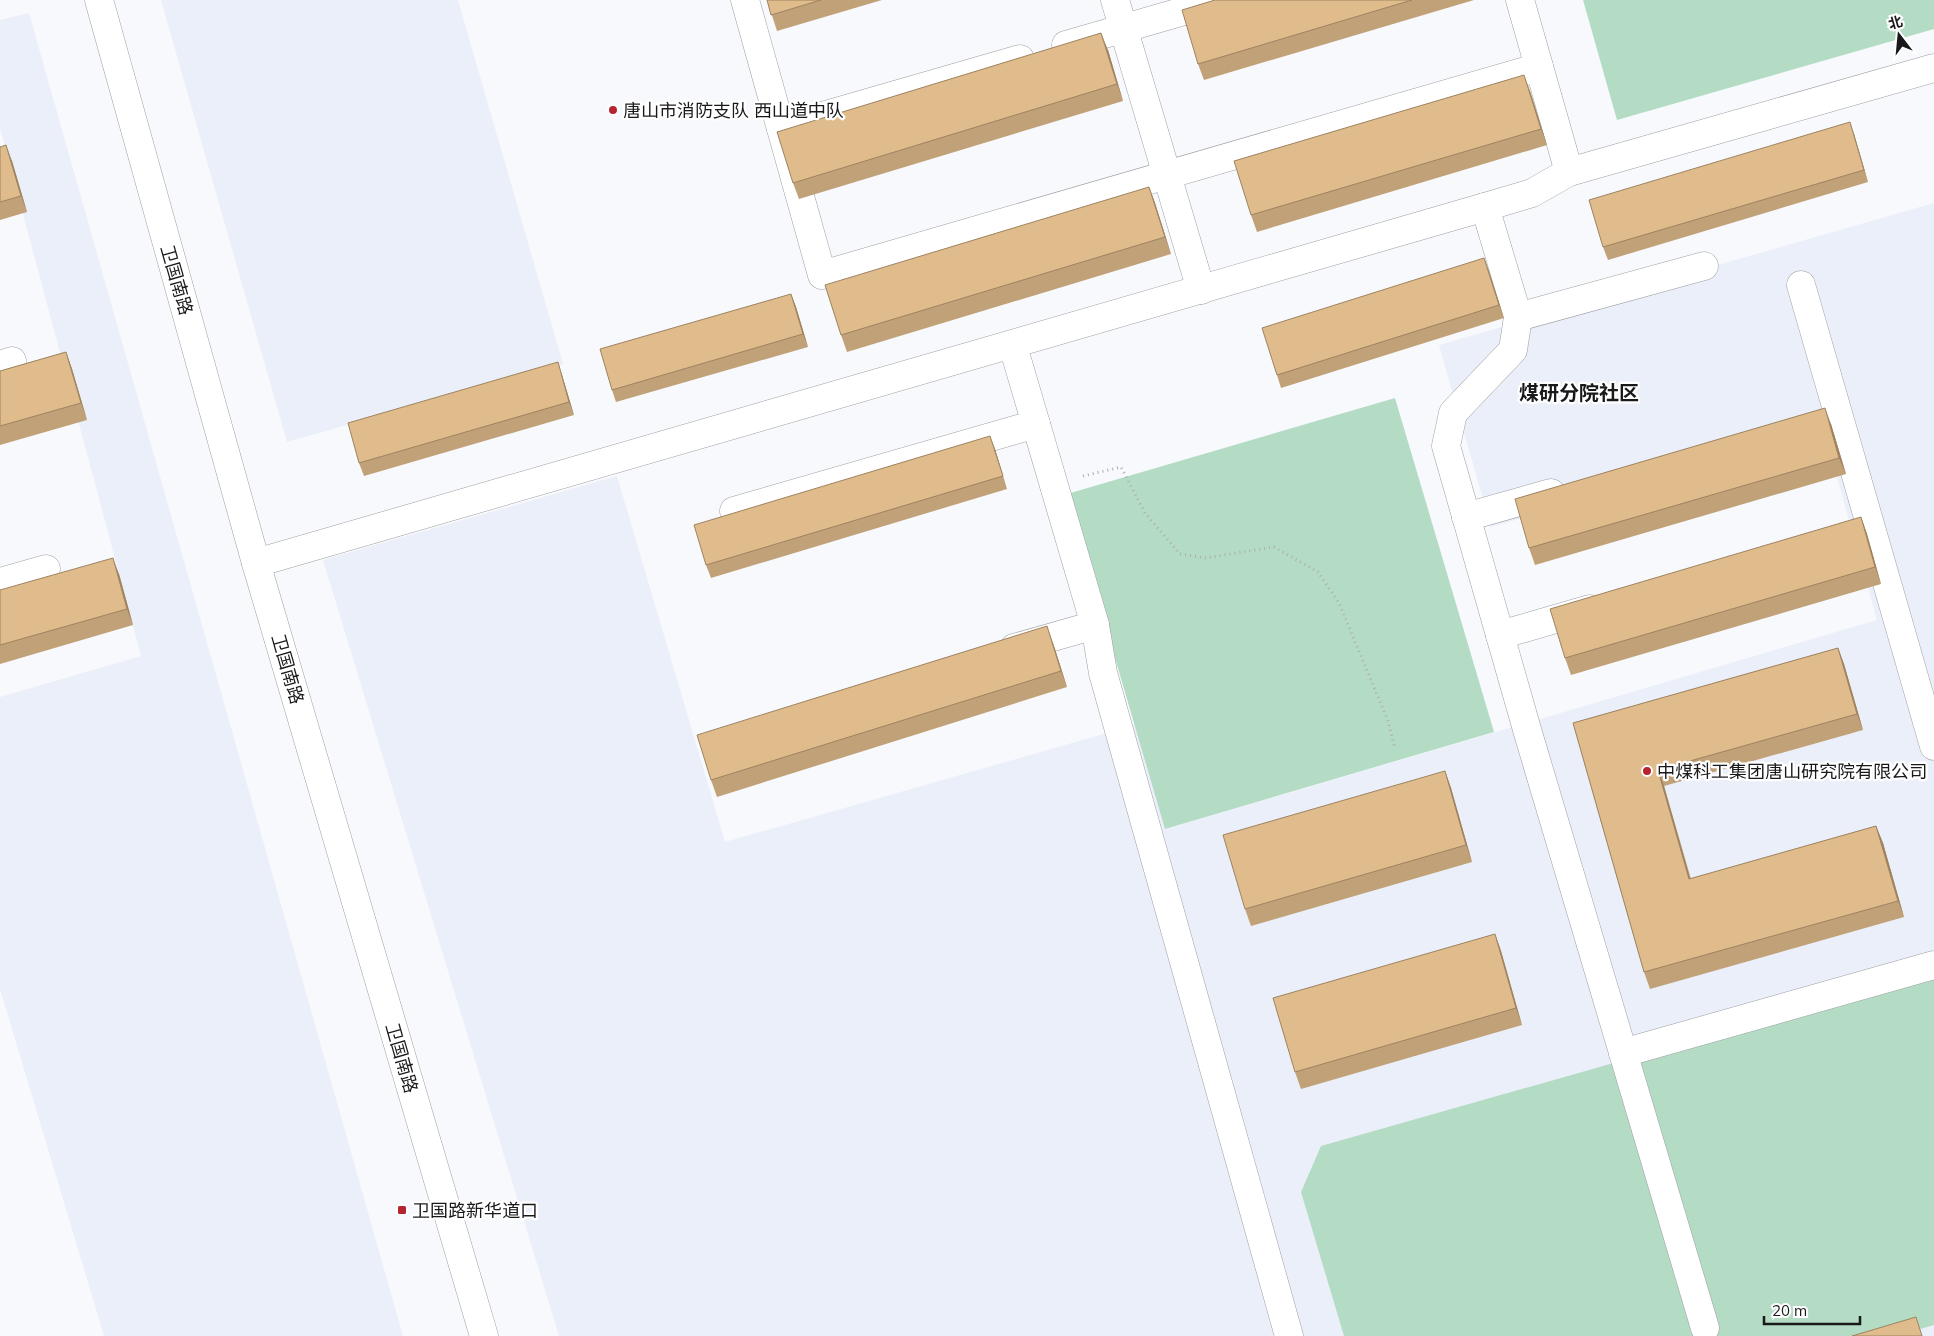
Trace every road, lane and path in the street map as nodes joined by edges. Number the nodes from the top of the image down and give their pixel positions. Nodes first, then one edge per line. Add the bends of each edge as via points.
1 (99, 0) edge
2 (746, 0) edge
3 (1116, 0) edge
4 (1222, 0) edge
5 (1520, 0) edge
6 (1124, 29) junction
7 (1539, 67) junction
8 (1934, 68) edge
9 (781, 128) junction
10 (1569, 172) junction
11 (1166, 175) junction
12 (1485, 208) junction
13 (1704, 266) dead end
14 (1801, 285) dead end
15 (1202, 290) junction
16 (1518, 317) junction
17 (1013, 346) junction
18 (1036, 424) junction
19 (1053, 483) junction
20 (1571, 487) edge
21 (734, 510) dead end
22 (1466, 516) junction
23 (256, 563) junction
24 (46, 569) dead end
25 (0, 582) edge
26 (1612, 602) edge
27 (1095, 625) junction
28 (1500, 635) junction
29 (990, 655) edge
30 (1934, 746) edge
31 (1395, 749) dead end
32 (1934, 965) edge
33 (1624, 1053) junction
34 (1705, 1328) dead end
35 (484, 1336) edge
36 (1289, 1336) edge

1 - 23 street, 卫国南路
2 - 9 street
3 - 6 street
4 - 6 street
5 - 7 street
6 - 9 street
6 - 11 street
7 - 10 street
7 - 11 street
8 - 10 street
9 - 11 street via 822,275
10 - 12 street via 1532,194
11 - 15 street
12 - 15 street
12 - 16 street
13 - 16 street
14 - 30 street
15 - 17 street
16 - 22 street via 1513,350 1453,413 1446,446
17 - 18 street
17 - 23 street
18 - 19 street
18 - 21 street
19 - 27 street
19 - 31 path via 1122,468 1145,512 1180,554 1206,558 1274,547 1318,572 1339,603 1388,721
20 - 22 street
22 - 28 street
23 - 35 street, 卫国南路
24 - 25 street
26 - 28 street
27 - 29 street
27 - 36 street via 1103,673
28 - 33 street
32 - 33 street
33 - 34 street

